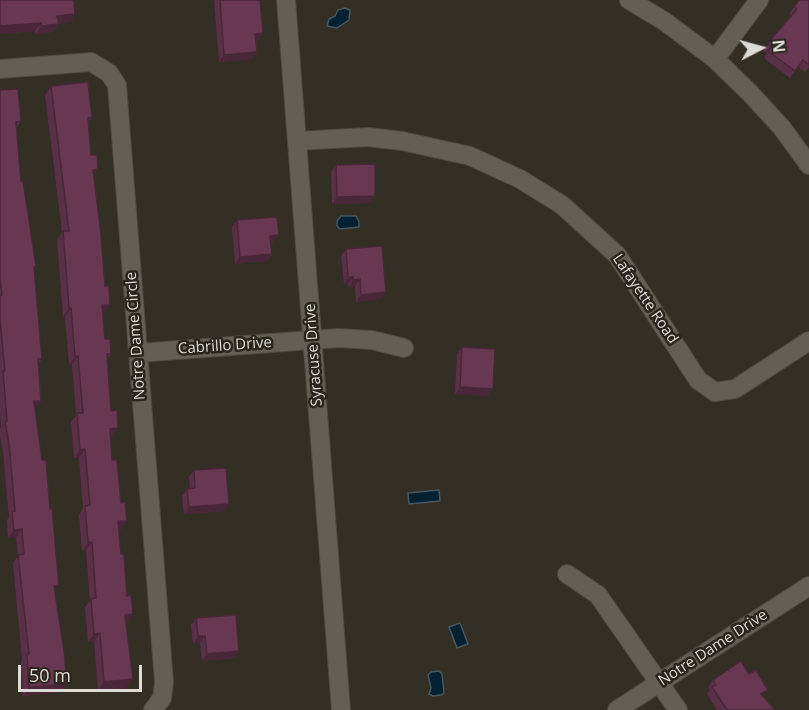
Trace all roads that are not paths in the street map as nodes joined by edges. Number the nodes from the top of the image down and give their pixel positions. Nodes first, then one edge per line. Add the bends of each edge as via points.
1 (286, 0) edge
2 (629, 0) edge
3 (759, 0) edge
4 (715, 59) junction
5 (0, 69) edge
6 (297, 141) junction
7 (809, 165) edge
8 (312, 339) junction
9 (809, 341) edge
10 (404, 348) dead end
11 (138, 353) junction
12 (567, 574) dead end
13 (809, 586) edge
14 (659, 683) junction
15 (153, 710) edge
16 (341, 710) edge
17 (617, 710) edge
18 (678, 710) edge

1 - 6 street, Syracuse Drive
2 - 4 street
3 - 4 street
4 - 7 street via 782,128
5 - 11 street, Notre Dame Circle via 86,62 105,69 115,82
6 - 8 street, Syracuse Drive
6 - 9 street, Lafayette Road via 368,137 402,141 470,156 520,179 562,205 617,255 698,380 716,392 735,389
8 - 10 street, Cabrillo Drive via 372,340
8 - 11 street, Cabrillo Drive
8 - 16 street, Syracuse Drive
11 - 15 street, Notre Dame Circle via 164,682 162,698
12 - 14 street via 598,595
13 - 14 street, Notre Dame Drive
14 - 17 street, Notre Dame Drive
14 - 18 street

